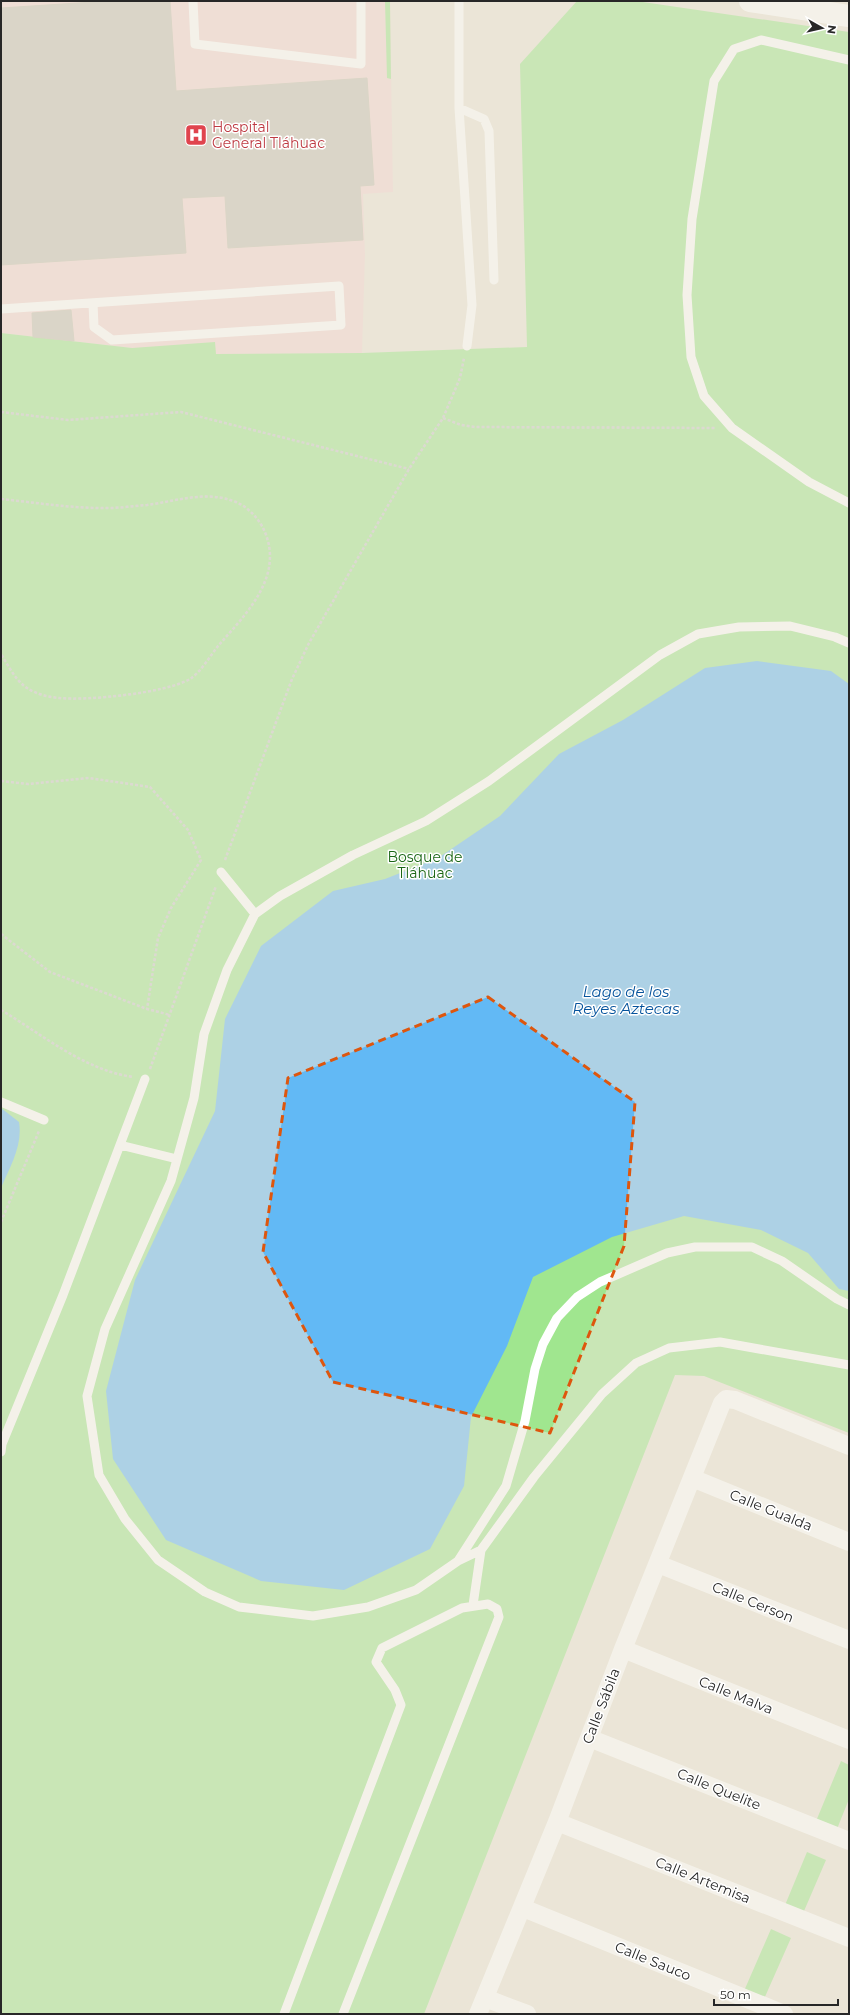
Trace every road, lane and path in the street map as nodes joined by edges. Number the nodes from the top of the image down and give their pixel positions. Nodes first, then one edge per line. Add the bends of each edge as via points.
1 (194, 1) edge
2 (361, 1) edge
3 (459, 1) edge
4 (750, 1) edge
5 (849, 16) edge
6 (849, 60) edge
7 (459, 108) junction
8 (494, 280) dead end
9 (93, 303) junction
10 (1, 309) edge
11 (467, 346) joint
12 (1, 412) edge
13 (443, 418) junction
14 (732, 428) junction
15 (408, 469) junction
16 (1, 499) edge
17 (849, 503) edge
18 (849, 643) edge
19 (1, 654) edge
20 (1, 780) edge
21 (221, 872) junction
22 (255, 914) junction
23 (1, 934) edge
24 (148, 1009) junction
25 (1, 1010) edge
26 (170, 1015) junction
27 (145, 1079) junction
28 (1, 1102) edge
29 (44, 1120) joint
30 (120, 1145) junction
31 (177, 1159) junction
32 (1, 1222) edge
33 (849, 1305) edge
34 (849, 1364) edge
35 (849, 1446) edge
36 (1, 1452) edge
37 (692, 1478) junction
38 (849, 1542) edge
39 (481, 1550) junction
40 (458, 1561) junction
41 (658, 1564) junction
42 (473, 1605) junction
43 (849, 1640) edge
44 (623, 1649) junction
45 (589, 1738) junction
46 (849, 1740) edge
47 (557, 1822) junction
48 (849, 1841) edge
49 (523, 1908) junction
50 (849, 1938) edge
51 (485, 1998) junction
52 (284, 2014) edge
53 (343, 2014) edge
54 (478, 2014) edge
55 (527, 2014) edge
56 (784, 2014) edge

1 - 2 lane via 195,44 361,64
3 - 7 lane
4 - 5 main road
6 - 14 lane via 761,40 734,49 714,81 692,219 687,295 691,357 704,396
7 - 8 lane via 484,119 489,131
7 - 11 lane via 472,305
9 - 9 lane via 94,327 112,340 341,325 339,286
9 - 10 lane
11 - 13 path via 460,378
12 - 15 path via 68,420 181,412
13 - 14 path via 475,427
13 - 15 path
14 - 17 lane via 808,482
15 - 21 path via 309,643 292,679
16 - 19 path via 82,508 148,505 207,496 236,502 249,511 261,524 270,544 270,567 266,582 245,615 192,678 179,684 94,698 59,698 40,694 26,687 14,675
18 - 22 lane via 836,636 790,626 739,627 698,634 660,655 489,781 426,821 353,855 280,896
20 - 24 path via 28,784 89,778 150,787 188,830 201,860 171,908 158,938
21 - 22 lane
21 - 26 path
22 - 31 lane via 227,970 204,1034 194,1098
23 - 24 path via 50,972
24 - 26 path
25 - 27 path via 92,1066 116,1074
26 - 27 path
27 - 30 lane
28 - 29 lane
29 - 32 path
30 - 31 lane
30 - 36 lane
31 - 40 lane via 171,1181 105,1329 86,1396 98,1475 125,1519 158,1560 205,1592 239,1607 313,1616 368,1608 416,1590
33 - 40 lane via 782,1261 752,1247 695,1247 667,1253 600,1282 577,1297 557,1318 543,1344 506,1486
34 - 39 lane via 720,1342 669,1348 636,1363 602,1394 534,1477
35 - 37 street, Calle Sábila via 735,1400 726,1399 722,1403
37 - 38 street, Calle Gualda
37 - 41 street, Calle Sábila
39 - 40 lane
39 - 42 lane
41 - 43 street, Calle Cerson
41 - 44 street, Calle Sábila
42 - 52 lane via 382,1648 376,1662 395,1690 401,1705
42 - 53 lane via 488,1604 497,1609 499,1617
44 - 45 street, Calle Sábila
44 - 46 street, Calle Malva
45 - 47 street, Calle Sábila
45 - 48 street, Calle Quelite
47 - 49 street, Calle Sábila
47 - 50 street, Calle Artemisa
49 - 51 street, Calle Sábila
49 - 56 street, Calle Sauco
51 - 54 street, Calle Sábila
51 - 55 street

